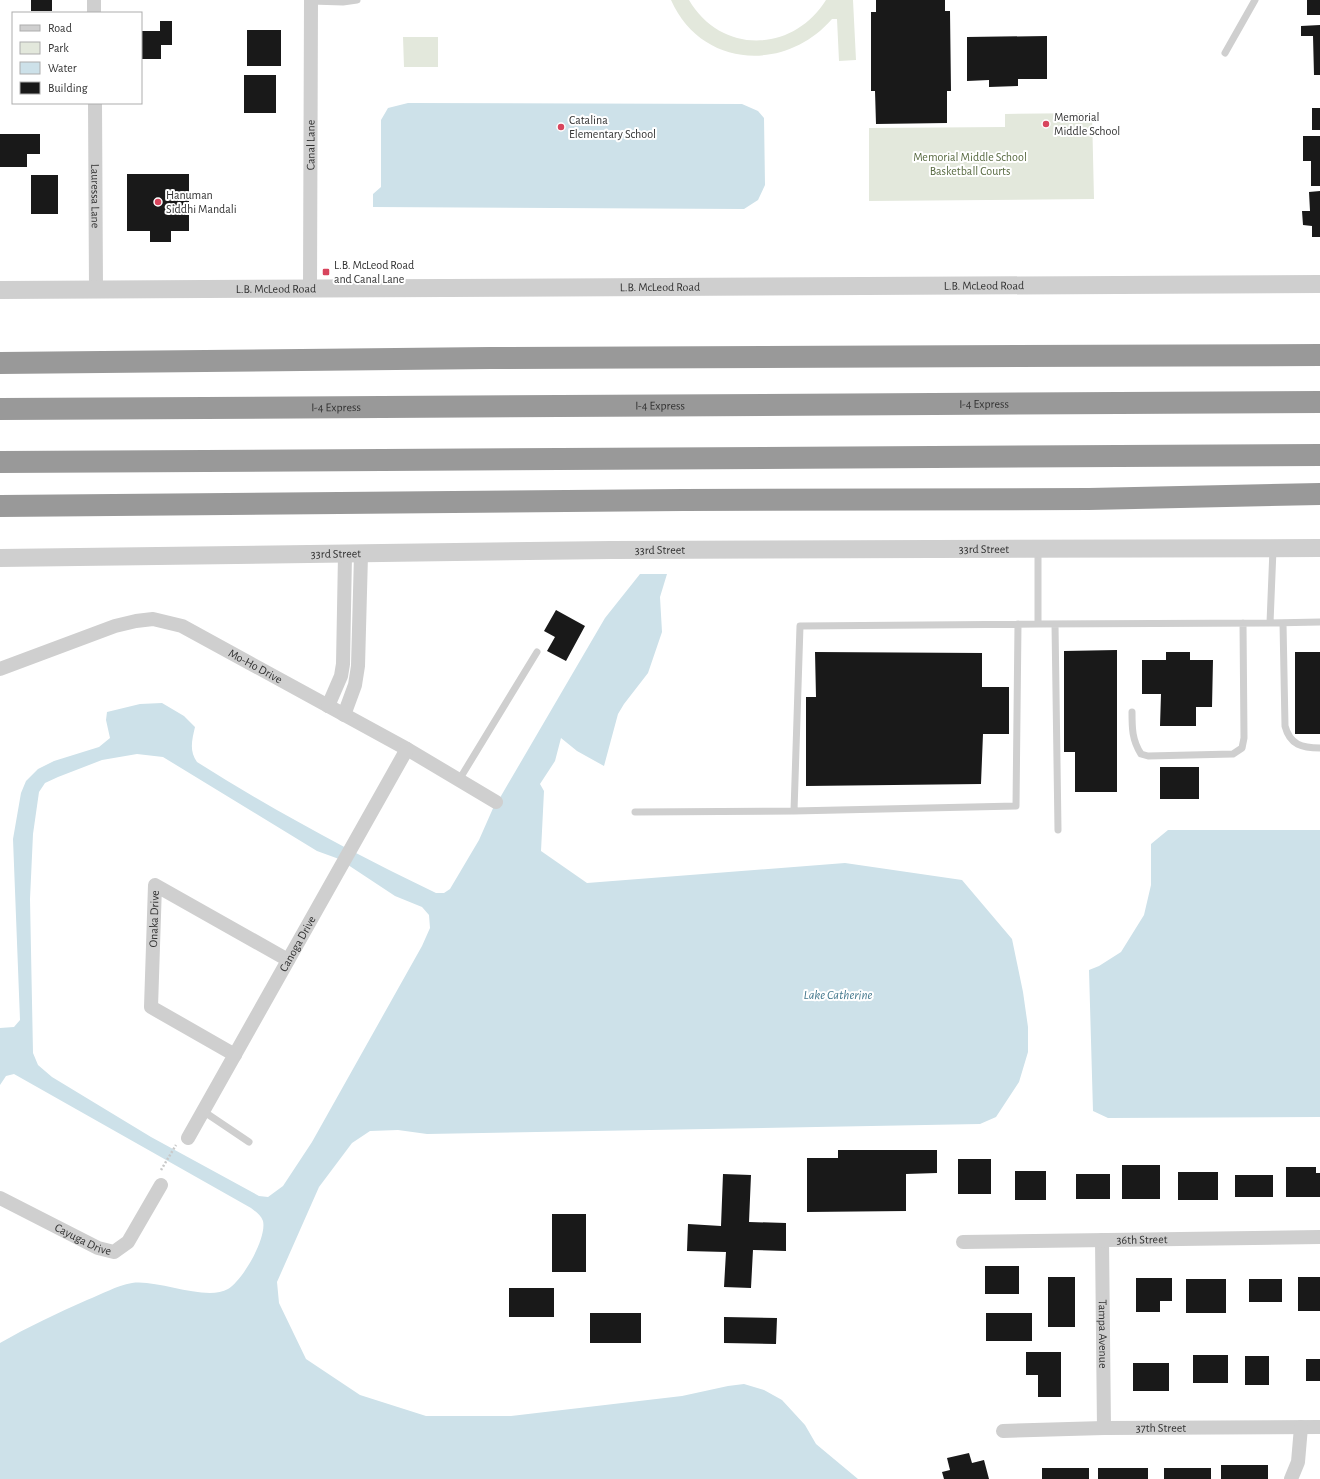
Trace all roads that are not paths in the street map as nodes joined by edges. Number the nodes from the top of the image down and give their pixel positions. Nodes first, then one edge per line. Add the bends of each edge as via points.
1 (94, 0) edge
2 (357, 0) edge
3 (1255, 0) edge
4 (311, 1) edge
5 (94, 12) edge
6 (1225, 53) dead end
7 (95, 104) edge
8 (1320, 284) edge
9 (96, 289) junction
10 (310, 289) junction
11 (0, 290) edge
12 (1320, 355) edge
13 (0, 364) edge
14 (1320, 402) edge
15 (0, 409) edge
16 (1320, 455) edge
17 (0, 462) edge
18 (1320, 494) edge
19 (0, 506) edge
20 (1320, 548) edge
21 (1038, 549) junction
22 (1273, 549) junction
23 (353, 555) junction
24 (0, 558) edge
25 (1320, 622) edge
26 (1243, 623) junction
27 (1270, 623) junction
28 (1283, 623) junction
29 (1018, 624) junction
30 (1038, 624) junction
31 (1055, 624) junction
32 (537, 652) dead end
33 (0, 669) edge
34 (328, 706) junction
35 (1132, 712) dead end
36 (344, 715) junction
37 (1320, 748) edge
38 (406, 749) junction
39 (459, 780) junction
40 (496, 802) dead end
41 (794, 811) junction
42 (635, 812) dead end
43 (1058, 830) dead end
44 (288, 960) junction
45 (235, 1055) junction
46 (203, 1111) junction
47 (182, 1142) road end
48 (249, 1142) dead end
49 (161, 1185) dead end
50 (0, 1198) edge
51 (1320, 1237) edge
52 (1102, 1240) junction
53 (963, 1242) dead end
54 (1320, 1426) edge
55 (1301, 1427) junction
56 (1104, 1428) junction
57 (1003, 1431) dead end
58 (1291, 1479) edge

1 - 5 street
2 - 4 lane
3 - 6 lane
4 - 10 street, Canal Lane
7 - 9 street, Lauressa Lane
8 - 10 street, L.B. McLeod Road
9 - 10 street, L.B. McLeod Road
9 - 11 street, L.B. McLeod Road
12 - 13 highway via 490,358
14 - 15 highway, I-4 Express
16 - 17 highway
18 - 19 highway via 1089,499
20 - 22 street, 33rd Street
21 - 22 street, 33rd Street
21 - 23 street, 33rd Street via 611,550
21 - 30 lane
22 - 27 lane
23 - 24 street, 33rd Street
23 - 34 street via 343,664 341,676
23 - 36 street via 358,666 355,684
25 - 28 lane
26 - 27 lane
26 - 31 lane
26 - 35 lane via 1242,748 1233,754 1141,754 1132,733
27 - 28 lane
28 - 37 lane via 1285,726 1288,737 1296,744
29 - 30 lane
29 - 41 lane via 800,626
29 - 41 lane via 1016,806
30 - 31 lane
31 - 43 lane
32 - 39 lane
33 - 34 street, Mo-Ho Drive via 115,626 153,619 182,626
34 - 36 street, Mo-Ho Drive
36 - 38 street, Mo-Ho Drive
38 - 39 street, Mo-Ho Drive
38 - 44 street, Canoga Drive
39 - 40 street, Mo-Ho Drive
41 - 42 lane
44 - 45 street, Canoga Drive
44 - 45 street, Onaka Drive via 155,885 151,1007
45 - 46 street, Canoga Drive
46 - 47 street, Canoga Drive
46 - 48 lane
49 - 50 street, Cayuga Drive via 128,1242 114,1252 98,1248
51 - 52 street, 36th Street
52 - 53 street, 36th Street
52 - 56 street, Tampa Avenue
54 - 55 street, 37th Street
55 - 56 street, 37th Street
55 - 58 street via 1298,1462
56 - 57 street, 37th Street

